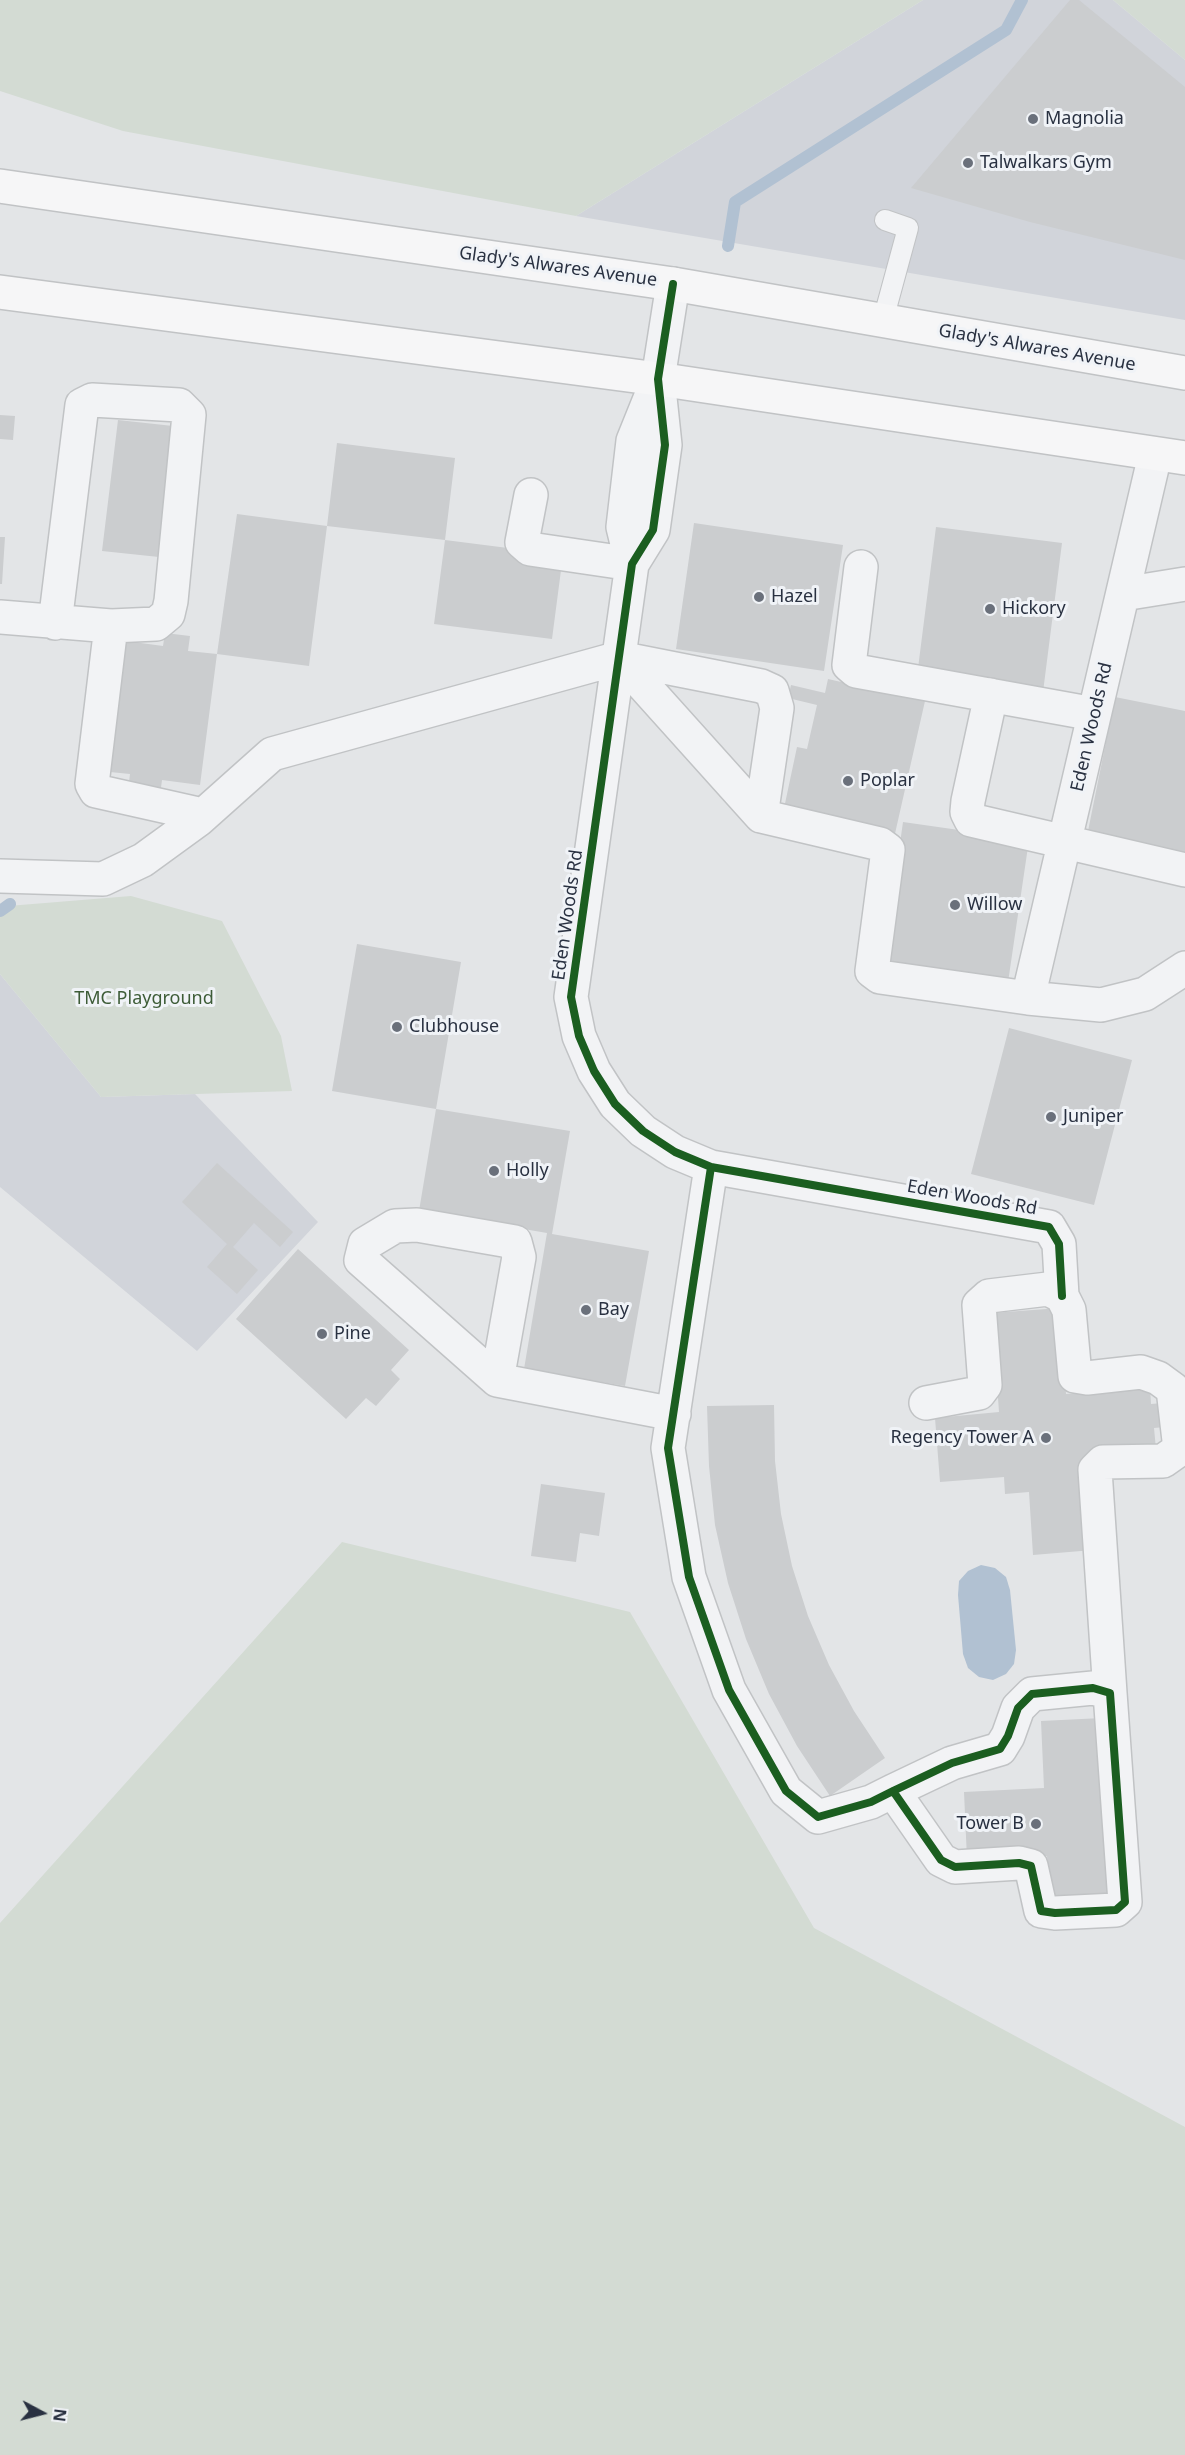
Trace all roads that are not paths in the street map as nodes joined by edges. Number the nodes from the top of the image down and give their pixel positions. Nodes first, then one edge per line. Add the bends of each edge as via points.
1 (0, 186) edge
2 (885, 220) dead end
3 (673, 284) junction
4 (0, 292) edge
5 (883, 320) junction
6 (1185, 374) edge
7 (658, 379) junction
8 (1170, 457) edge
9 (531, 495) dead end
10 (632, 564) junction
11 (861, 567) dead end
12 (1185, 584) edge
13 (1123, 594) junction
14 (0, 617) edge
15 (55, 623) junction
16 (111, 626) junction
17 (619, 658) junction
18 (991, 695) junction
19 (1094, 714) junction
20 (203, 815) junction
21 (762, 816) junction
22 (1065, 843) junction
23 (1185, 870) edge
24 (0, 876) edge
25 (1185, 968) edge
26 (1028, 998) junction
27 (711, 1167) junction
28 (1062, 1296) junction
29 (497, 1380) junction
30 (926, 1403) dead end
31 (674, 1414) junction
32 (1110, 1693) junction
33 (893, 1791) junction

1 - 3 main road, Glady's Alwares Avenue
2 - 5 lane via 908,228
3 - 5 main road, Glady's Alwares Avenue
3 - 7 street, Eden Woods Rd
4 - 7 main road
5 - 6 main road, Glady's Alwares Avenue
7 - 8 main road
7 - 10 street, Eden Woods Rd via 665,445 653,530
8 - 13 street, Eden Woods Rd
9 - 10 street via 522,542 530,549
10 - 17 street, Eden Woods Rd
11 - 18 street via 849,665 856,671
12 - 13 street
13 - 19 street, Eden Woods Rd
14 - 15 street
15 - 16 street
15 - 16 street via 82,405 92,400 179,405 189,415 168,615 156,624
16 - 20 street via 92,784 96,791
17 - 20 street via 272,754
17 - 21 street
17 - 21 street via 772,691 777,708
17 - 27 street, Eden Woods Rd via 571,997 579,1036 594,1071 615,1104 675,1152
18 - 19 street
18 - 22 street via 967,812 971,820
19 - 22 street, Eden Woods Rd
20 - 24 street via 143,860 103,879
21 - 26 street via 880,844 888,850 872,971 880,977
22 - 23 street
22 - 26 street, Eden Woods Rd
25 - 26 street via 1145,994 1101,1005
27 - 28 street, Eden Woods Rd via 1049,1227 1059,1244
27 - 31 street
28 - 30 street via 1048,1289 989,1296 979,1305 985,1385 979,1393
28 - 32 street, Eden Woods Rd via 1068,1310 1075,1376 1141,1372 1173,1389 1180,1449 1163,1461 1103,1462 1095,1470
29 - 29 street via 519,1257 515,1242 417,1225 395,1226 365,1244 361,1260
29 - 31 street
31 - 33 street via 668,1448 689,1577 729,1690 786,1791 818,1817 871,1802
32 - 33 street via 1093,1688 1032,1694 1018,1708 1000,1749 952,1763
32 - 33 street via 1125,1902 1116,1910 1041,1911 1031,1866 1019,1863 955,1867 941,1860

